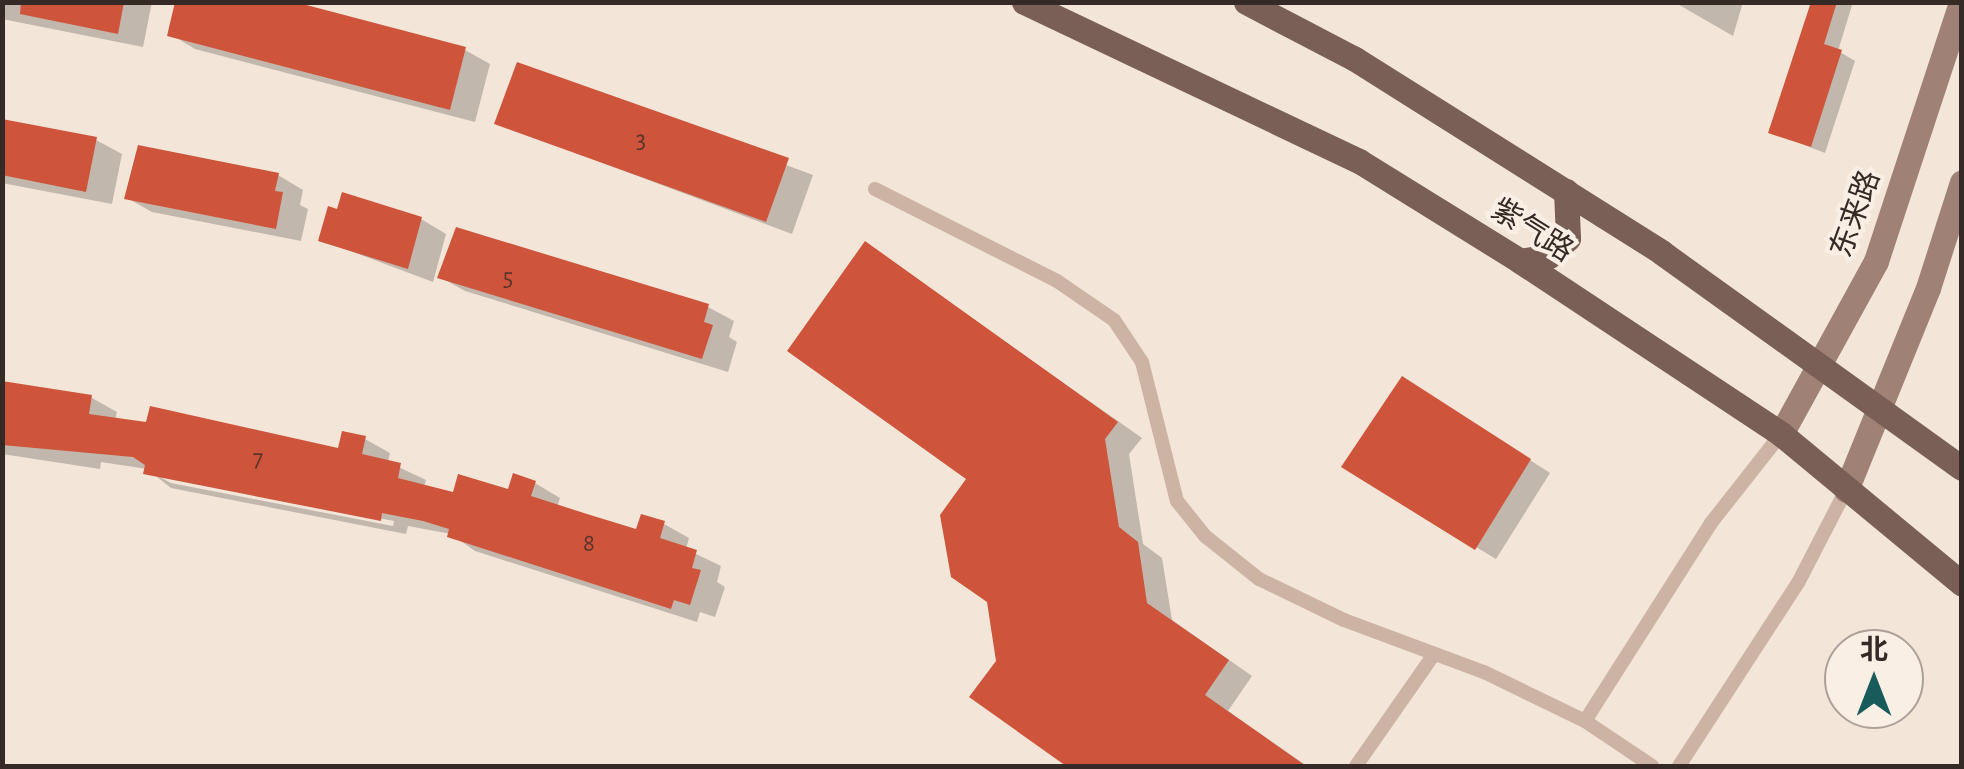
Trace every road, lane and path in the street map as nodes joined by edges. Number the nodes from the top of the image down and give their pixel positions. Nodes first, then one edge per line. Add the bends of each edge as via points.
1 (1024, 2) edge
2 (1246, 2) edge
3 (1961, 2) edge
4 (1962, 182) edge
5 (875, 189) dead end
6 (1566, 192) junction
7 (1520, 260) junction
8 (1823, 364) junction
9 (1879, 407) junction
10 (1781, 434) junction
11 (1962, 468) edge
12 (1846, 490) junction
13 (1962, 584) edge
14 (1434, 654) junction
15 (1585, 721) junction
16 (1356, 766) edge
17 (1652, 766) edge
18 (1680, 766) edge

1 - 7 main road, 紫气路 via 1358,161
2 - 6 main road, 紫气路 via 1356,59
3 - 8 street, 东来路 via 1876,261
4 - 9 street
5 - 14 lane via 1057,281 1114,320 1147,377 1178,501 1206,536 1260,579
6 - 7 main road via 1568,238 1549,256
6 - 8 main road, 紫气路
7 - 10 main road, 紫气路
8 - 9 main road, 紫气路
8 - 10 street, 东来路
9 - 11 main road, 紫气路
9 - 12 street
10 - 12 main road, 紫气路
10 - 15 lane via 1710,523
12 - 13 main road, 紫气路
12 - 18 lane via 1798,583
14 - 15 lane
14 - 16 lane
15 - 17 lane

